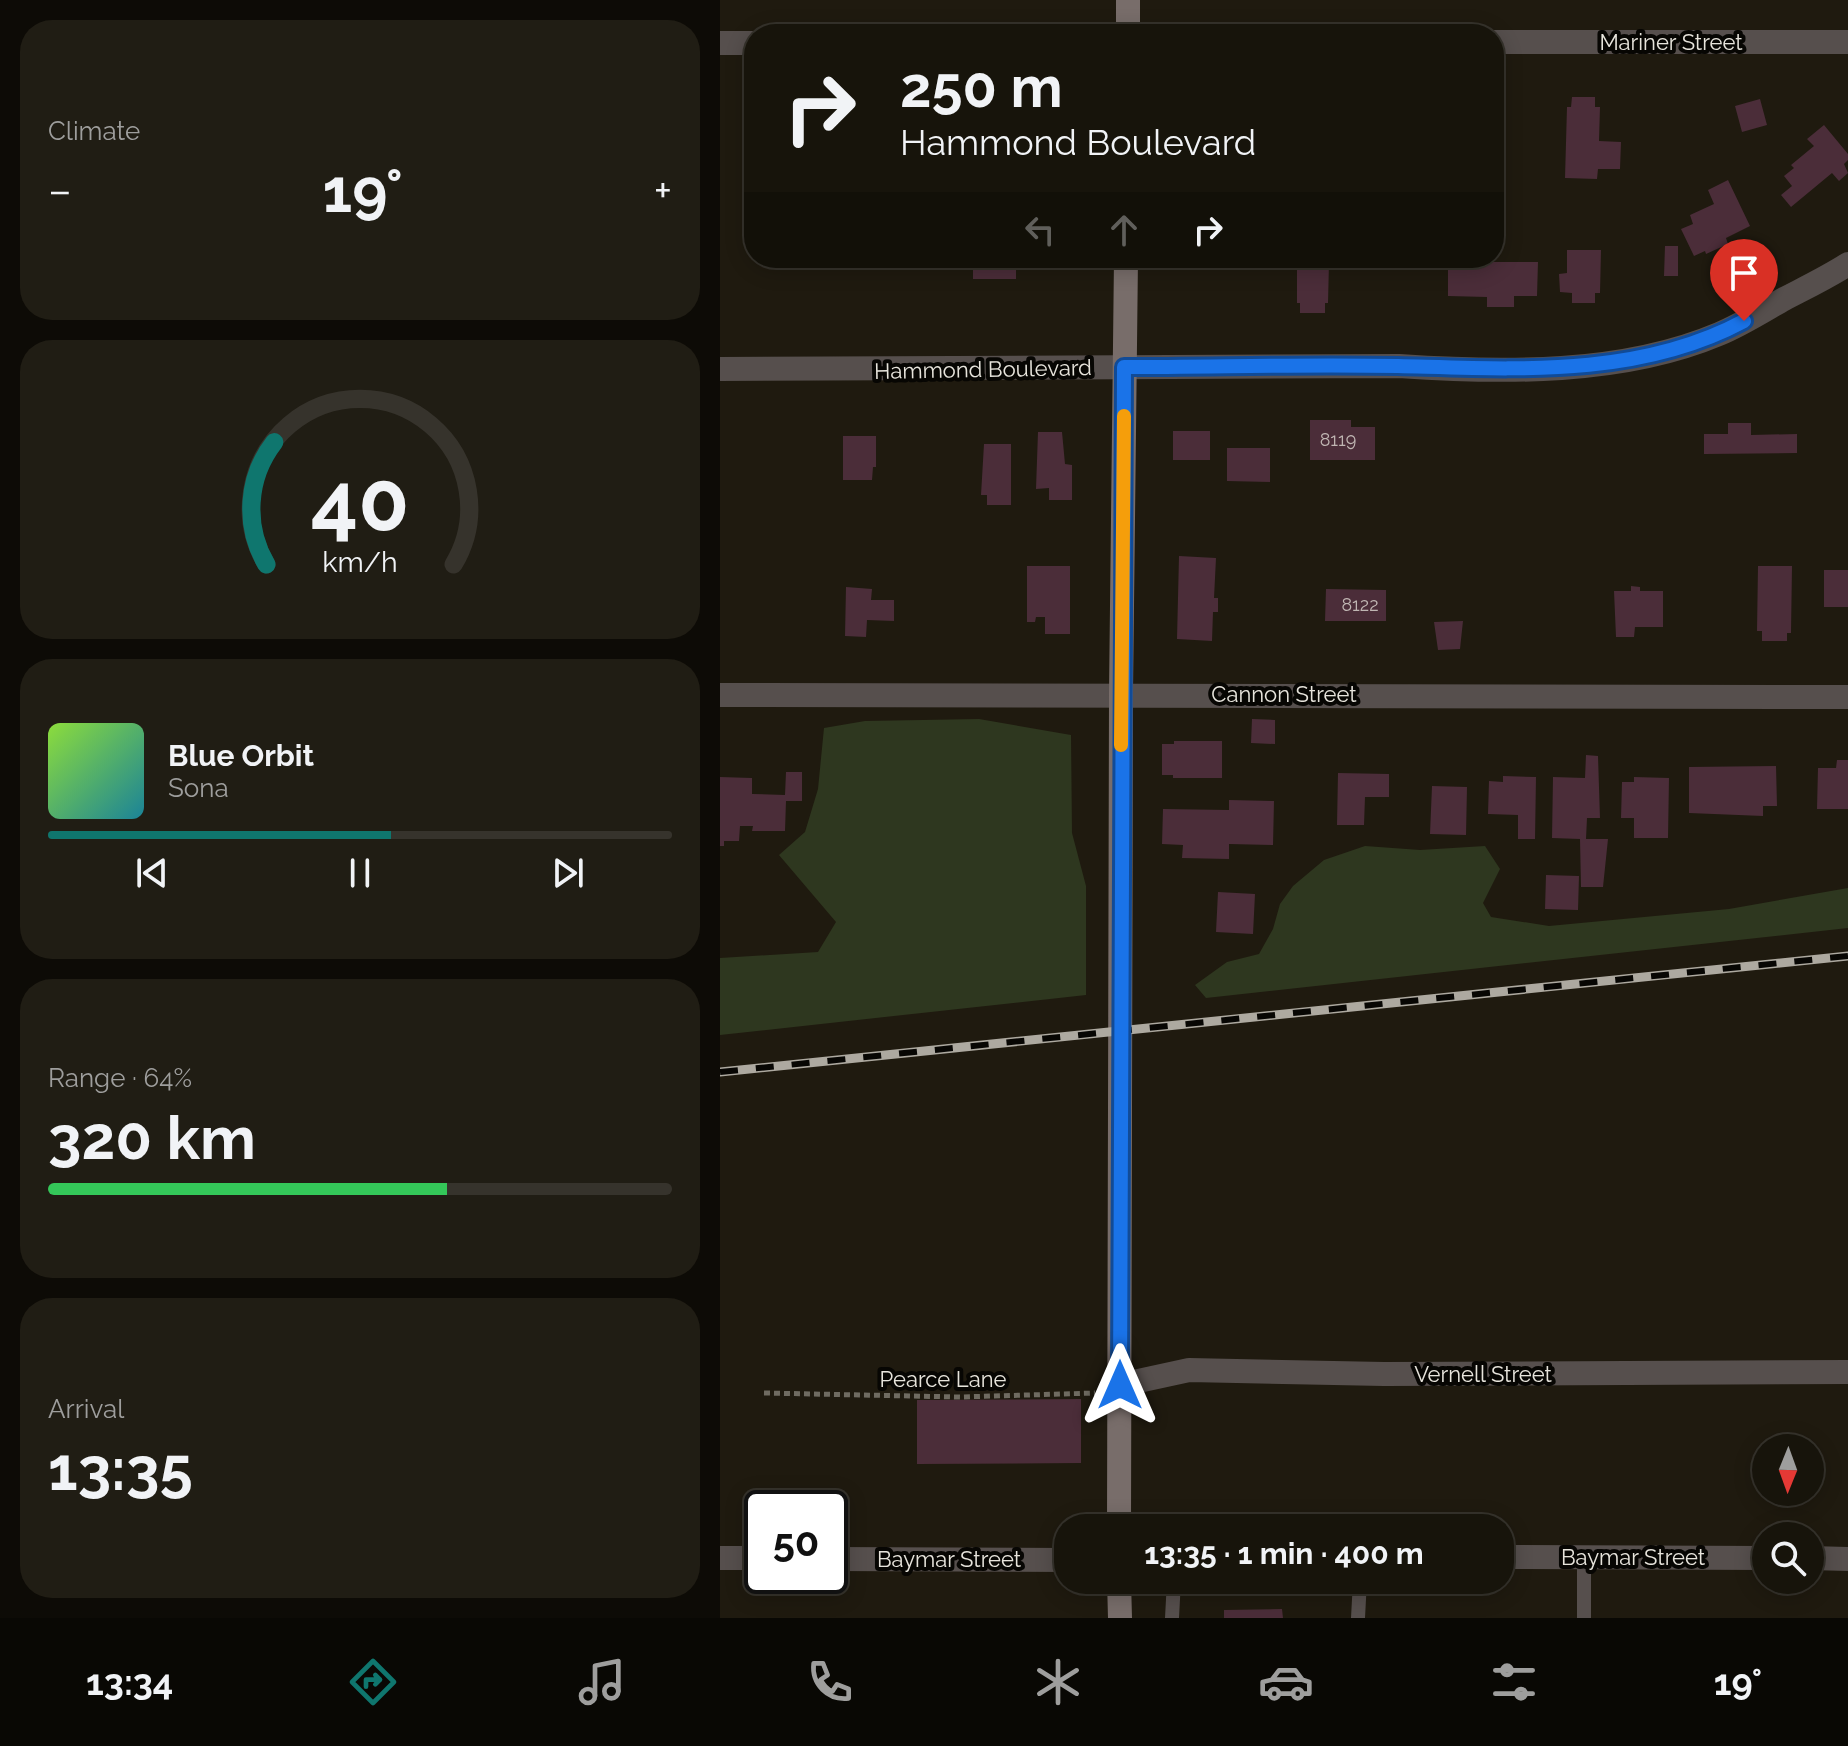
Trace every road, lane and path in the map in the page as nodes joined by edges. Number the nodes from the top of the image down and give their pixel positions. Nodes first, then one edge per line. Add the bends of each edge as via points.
1 (1128, 0) edge
2 (1128, 24) edge
3 (1504, 42) edge
4 (1848, 42) edge
5 (720, 43) edge
6 (744, 43) edge
7 (1848, 264) edge
8 (1126, 268) edge
9 (1124, 367) junction
10 (720, 369) edge
11 (1121, 693) junction
12 (720, 695) edge
13 (1848, 697) edge
14 (1848, 1372) edge
15 (1120, 1385) junction
16 (764, 1393) dead end
17 (1119, 1514) edge
18 (1514, 1557) edge
19 (1584, 1557) junction
20 (720, 1558) edge
21 (744, 1558) edge
22 (1752, 1558) edge
23 (1824, 1558) edge
24 (848, 1559) edge
25 (1848, 1559) edge
26 (1054, 1560) edge
27 (1119, 1594) edge
28 (1173, 1594) edge
29 (1359, 1594) edge
30 (1120, 1618) edge
31 (1172, 1618) edge
32 (1358, 1618) edge
33 (1584, 1618) edge

1 - 2 main road
3 - 4 street, Mariner Street
5 - 6 street
7 - 9 street, Hammond Boulevard via 1720,334 1676,349 1598,364 1533,370
8 - 9 main road
9 - 10 street, Hammond Boulevard
9 - 11 main road
11 - 12 street, Cannon Street
11 - 13 street, Cannon Street
11 - 15 main road
14 - 15 street, Vernell Street via 1189,1370
15 - 16 path, Pearce Lane via 1095,1393 960,1397
15 - 17 main road
18 - 19 street, Baymar Street
19 - 22 street, Baymar Street
19 - 33 lane
20 - 21 street
23 - 25 street
24 - 26 street, Baymar Street
27 - 30 main road
28 - 31 lane
29 - 32 lane

